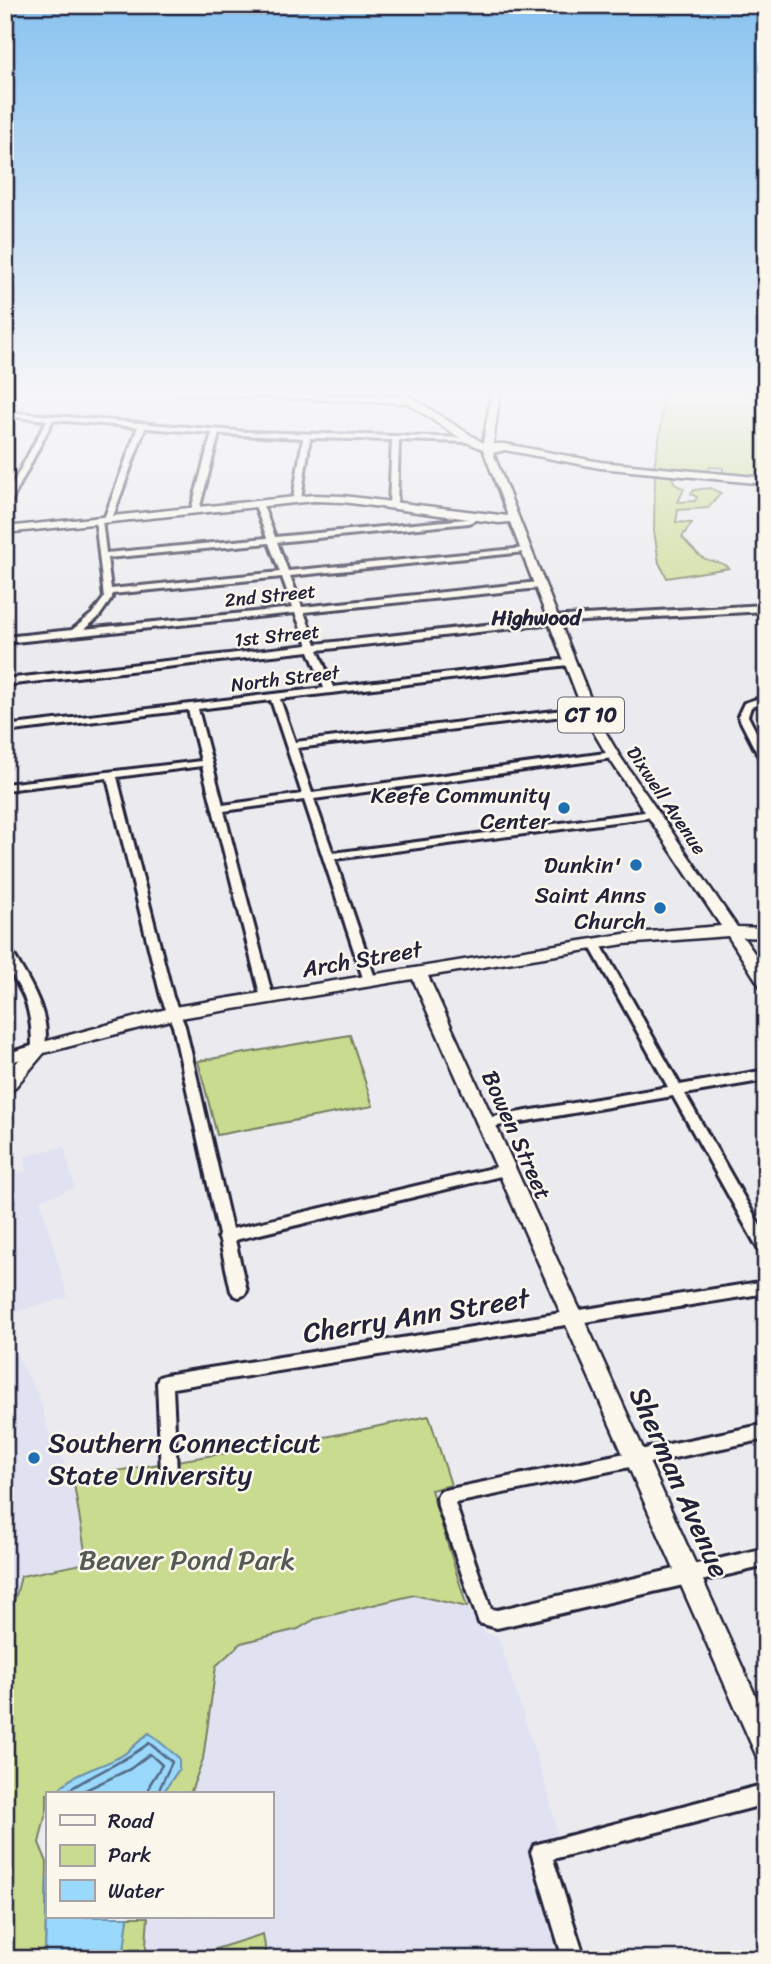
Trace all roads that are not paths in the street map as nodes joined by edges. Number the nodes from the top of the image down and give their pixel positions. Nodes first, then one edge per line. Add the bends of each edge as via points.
1 (17, 483) edge
2 (118, 483) edge
3 (202, 483) edge
4 (300, 483) edge
5 (394, 483) edge
6 (499, 483) edge
7 (297, 499) junction
8 (258, 503) junction
9 (393, 505) junction
10 (5, 506) edge
11 (195, 510) junction
12 (477, 517) junction
13 (514, 519) junction
14 (103, 520) junction
15 (5, 530) edge
16 (273, 540) junction
17 (525, 550) junction
18 (103, 556) junction
19 (285, 573) junction
20 (539, 585) junction
21 (109, 592) junction
22 (766, 608) edge
23 (298, 609) junction
24 (95, 616) junction
25 (552, 621) junction
26 (102, 630) junction
27 (74, 633) junction
28 (5, 640) edge
29 (313, 649) junction
30 (568, 662) junction
31 (5, 682) edge
32 (330, 690) junction
33 (275, 697) junction
34 (766, 698) edge
35 (192, 706) junction
36 (588, 709) junction
37 (5, 729) edge
38 (290, 746) junction
39 (613, 755) junction
40 (766, 761) edge
41 (206, 763) junction
42 (111, 775) junction
43 (5, 787) edge
44 (308, 797) junction
45 (218, 809) junction
46 (652, 814) junction
47 (328, 857) junction
48 (732, 932) junction
49 (766, 933) edge
50 (594, 943) junction
51 (5, 950) edge
52 (418, 972) junction
53 (370, 981) junction
54 (766, 982) edge
55 (267, 999) junction
56 (173, 1013) junction
57 (38, 1049) junction
58 (5, 1059) edge
59 (766, 1075) edge
60 (5, 1088) edge
61 (677, 1091) junction
62 (485, 1124) junction
63 (505, 1170) junction
64 (225, 1237) junction
65 (766, 1250) edge
66 (766, 1287) edge
67 (239, 1291) dead end
68 (573, 1317) junction
69 (766, 1430) edge
70 (636, 1457) junction
71 (169, 1473) dead end
72 (766, 1557) edge
73 (689, 1575) junction
74 (766, 1748) edge
75 (766, 1794) edge
76 (574, 1959) edge

1 - 10 street
2 - 14 street
3 - 11 street
4 - 7 street
5 - 9 street
6 - 13 main road, Dixwell Avenue / CT 10
7 - 8 main road
7 - 9 main road
8 - 11 main road
8 - 16 street
9 - 12 main road
11 - 14 main road
12 - 13 main road
12 - 16 street
13 - 17 main road, Dixwell Avenue / CT 10
14 - 15 main road
14 - 18 street
16 - 18 street
16 - 19 street
17 - 19 street
17 - 20 main road, Dixwell Avenue / CT 10
18 - 21 street
19 - 21 street
19 - 23 street
20 - 23 street, 2nd Street
20 - 25 main road, Dixwell Avenue / CT 10
21 - 24 street
22 - 25 street, 1st Street
23 - 26 street, 2nd Street
23 - 29 street
24 - 26 street
24 - 27 street
25 - 29 street, 1st Street
25 - 30 main road, Dixwell Avenue / CT 10
26 - 27 street, 2nd Street
27 - 28 street, 2nd Street
29 - 31 street, 1st Street
29 - 32 street
30 - 32 street, North Street
30 - 36 main road, Dixwell Avenue / CT 10
32 - 33 street, North Street
33 - 35 street, North Street
33 - 38 street
34 - 40 street via 747,705 743,716
35 - 37 street, North Street
35 - 41 street
36 - 38 street
36 - 39 main road, Dixwell Avenue / CT 10
38 - 44 street
39 - 44 street
39 - 46 main road, Dixwell Avenue / CT 10
41 - 42 street
41 - 45 street
42 - 43 street
42 - 56 street
44 - 45 street
44 - 47 street
45 - 55 street
46 - 47 street
46 - 48 main road, Dixwell Avenue / CT 10
47 - 53 street
48 - 49 main road
48 - 50 main road, Arch Street
48 - 54 main road, Dixwell Avenue
50 - 52 main road, Arch Street
50 - 61 street
51 - 57 street via 35,1006 40,1026
52 - 53 main road, Arch Street
52 - 62 main road, Bowen Street
53 - 55 main road, Arch Street
55 - 56 main road, Arch Street
56 - 57 main road, Arch Street
56 - 64 street
57 - 58 street, Arch Street
57 - 60 main road
59 - 61 street
61 - 62 street
61 - 65 street
62 - 63 main road, Bowen Street
63 - 64 street
63 - 68 main road, Bowen Street
64 - 67 street
66 - 68 street, Cherry Ann Street
68 - 70 main road, Sherman Avenue
68 - 71 street, Cherry Ann Street via 165,1382
69 - 70 street
70 - 73 main road, Sherman Avenue
70 - 73 street via 446,1497 485,1617 497,1619
72 - 73 street
73 - 74 main road, Sherman Avenue
75 - 76 street via 541,1852

